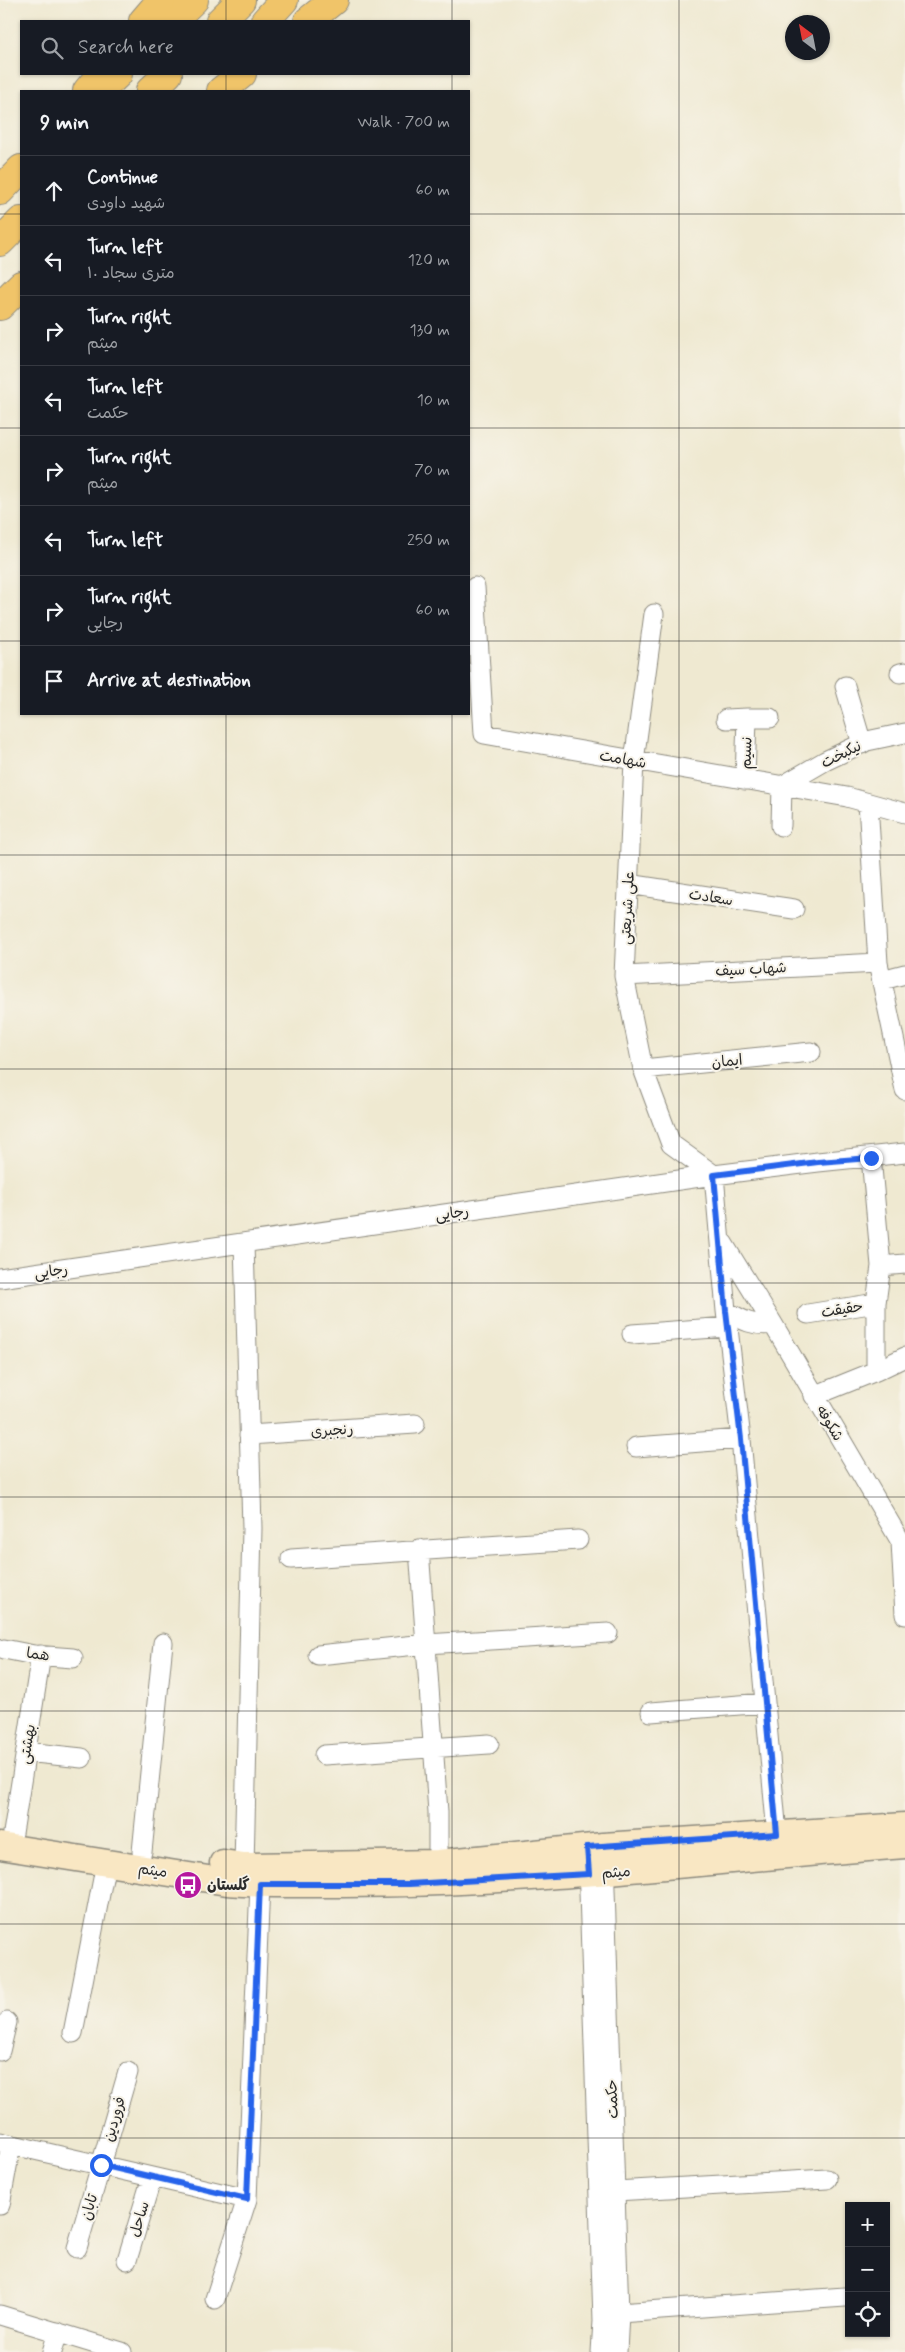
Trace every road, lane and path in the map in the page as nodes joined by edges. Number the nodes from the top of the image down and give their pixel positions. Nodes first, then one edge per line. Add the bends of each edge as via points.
1 (161, 0) edge
2 (194, 0) edge
3 (241, 0) edge
4 (284, 0) edge
5 (334, 0) edge
6 (144, 20) edge
7 (173, 20) edge
8 (221, 20) edge
9 (266, 20) edge
10 (309, 20) edge
11 (100, 75) edge
12 (117, 75) edge
13 (167, 75) edge
14 (217, 75) edge
15 (241, 75) edge
16 (88, 90) edge
17 (101, 90) edge
18 (151, 90) edge
19 (203, 90) edge
20 (222, 90) edge
21 (20, 170) edge
22 (0, 191) edge
23 (20, 222) edge
24 (0, 242) edge
25 (475, 587) dead end
26 (654, 614) dead end
27 (845, 686) dead end
28 (747, 718) junction
29 (770, 718) dead end
30 (726, 719) dead end
31 (905, 733) edge
32 (862, 744) junction
33 (634, 761) junction
34 (745, 780) junction
35 (782, 786) junction
36 (868, 803) junction
37 (905, 813) edge
38 (781, 826) dead end
39 (628, 884) junction
40 (794, 909) dead end
41 (880, 972) junction
42 (905, 974) edge
43 (624, 976) junction
44 (811, 1052) dead end
45 (644, 1069) junction
46 (905, 1090) edge
47 (905, 1154) edge
48 (871, 1158) junction
49 (714, 1175) junction
50 (721, 1240) junction
51 (244, 1243) junction
52 (905, 1264) edge
53 (881, 1266) junction
54 (0, 1278) edge
55 (876, 1304) junction
56 (808, 1314) dead end
57 (727, 1319) junction
58 (773, 1324) junction
59 (632, 1334) dead end
60 (905, 1356) edge
61 (876, 1371) junction
62 (814, 1396) junction
63 (416, 1424) dead end
64 (250, 1435) junction
65 (741, 1439) junction
66 (636, 1447) dead end
67 (578, 1540) dead end
68 (419, 1550) junction
69 (292, 1559) dead end
70 (905, 1615) edge
71 (608, 1633) dead end
72 (164, 1643) dead end
73 (426, 1644) junction
74 (4, 1649) dead end
75 (318, 1654) dead end
76 (41, 1656) junction
77 (73, 1658) dead end
78 (765, 1703) junction
79 (651, 1712) dead end
80 (489, 1744) dead end
81 (434, 1747) junction
82 (26, 1752) junction
83 (324, 1755) dead end
84 (82, 1758) dead end
85 (905, 1826) edge
86 (777, 1834) junction
87 (4, 1837) edge
88 (905, 1845) edge
89 (595, 1847) junction
90 (142, 1852) junction
91 (106, 1863) junction
92 (438, 1863) junction
93 (597, 1874) junction
94 (252, 1875) junction
95 (7, 2022) dead end
96 (73, 2033) dead end
97 (0, 2051) edge
98 (128, 2072) dead end
99 (6, 2143) edge
100 (101, 2165) junction
101 (152, 2177) junction
102 (827, 2179) dead end
103 (615, 2191) junction
104 (247, 2199) junction
105 (0, 2205) edge
106 (77, 2248) dead end
107 (127, 2260) dead end
108 (845, 2297) dead end
109 (216, 2299) dead end
110 (619, 2314) junction
111 (0, 2315) edge
112 (58, 2332) junction
113 (52, 2352) edge
114 (122, 2352) edge
115 (602, 2352) edge
116 (617, 2352) edge

1 - 6 main road
2 - 7 main road
3 - 8 main road
4 - 9 main road
5 - 10 main road
11 - 16 main road
12 - 17 main road
13 - 18 main road
14 - 19 main road
15 - 20 main road
21 - 22 main road
23 - 24 main road
25 - 33 street, شهامت via 484,734
26 - 33 street, علی شریعتی
27 - 32 street
28 - 29 street
28 - 30 street, نسیم
28 - 34 street, نسیم
31 - 32 street, نیکبخت
32 - 35 street, نیکبخت via 824,761
33 - 34 street, شهامت
33 - 39 street, علی شریعتی
34 - 35 street, شهامت
35 - 36 street, شهامت
35 - 38 street
36 - 37 street, شهامت
36 - 41 street
39 - 40 street, سعادت
39 - 43 street, علی شریعتی
41 - 42 street, شهاب سیف
41 - 43 street, شهاب سیف
41 - 46 street
43 - 45 street, علی شریعتی
44 - 45 street, ایمان
45 - 49 street, علی شریعتی via 671,1144
47 - 48 street, رجایی
48 - 49 street, رجایی
48 - 53 street
49 - 50 street
49 - 51 street, رجایی
50 - 57 street
50 - 58 street, شکوفه
51 - 54 street, رجایی
51 - 64 street
52 - 53 street
53 - 55 street
55 - 56 street, حقیقت
55 - 61 street
57 - 58 street via 762,1326
57 - 59 street
57 - 65 street
58 - 62 street, شکوفه
60 - 61 street
61 - 62 street
62 - 70 street, شکوفه via 901,1542
63 - 64 street, رنجبری
64 - 94 street
65 - 66 street
65 - 78 street
67 - 68 street
68 - 69 street
68 - 73 street
71 - 73 street
72 - 90 street
73 - 75 street
73 - 81 street
74 - 76 street, هما
76 - 77 street, هما
76 - 82 street, بهشتی
78 - 79 street
78 - 86 street
80 - 81 street
81 - 83 street
81 - 92 street
82 - 84 street
82 - 87 street, بهشتی
85 - 86 main road, میثم
86 - 89 main road, میثم
87 - 90 main road, میثم
87 - 91 main road, میثم
88 - 93 main road, میثم
89 - 92 main road, میثم
89 - 93 street, حکمت
90 - 94 main road, میثم
91 - 94 main road, میثم via 227,1882
91 - 96 street
92 - 94 main road, میثم
93 - 94 main road, میثم via 409,1884
93 - 103 street, حکمت
93 - 115 street, حکمت
94 - 104 street
95 - 97 street
98 - 100 street, فروردین
99 - 100 street
99 - 105 street
100 - 101 street
100 - 106 street, تابان
101 - 104 street
101 - 107 street, ساحل
102 - 103 street
103 - 110 street, حکمت
104 - 109 street
108 - 110 street
110 - 116 street, حکمت
111 - 112 street
112 - 113 street
112 - 114 street

